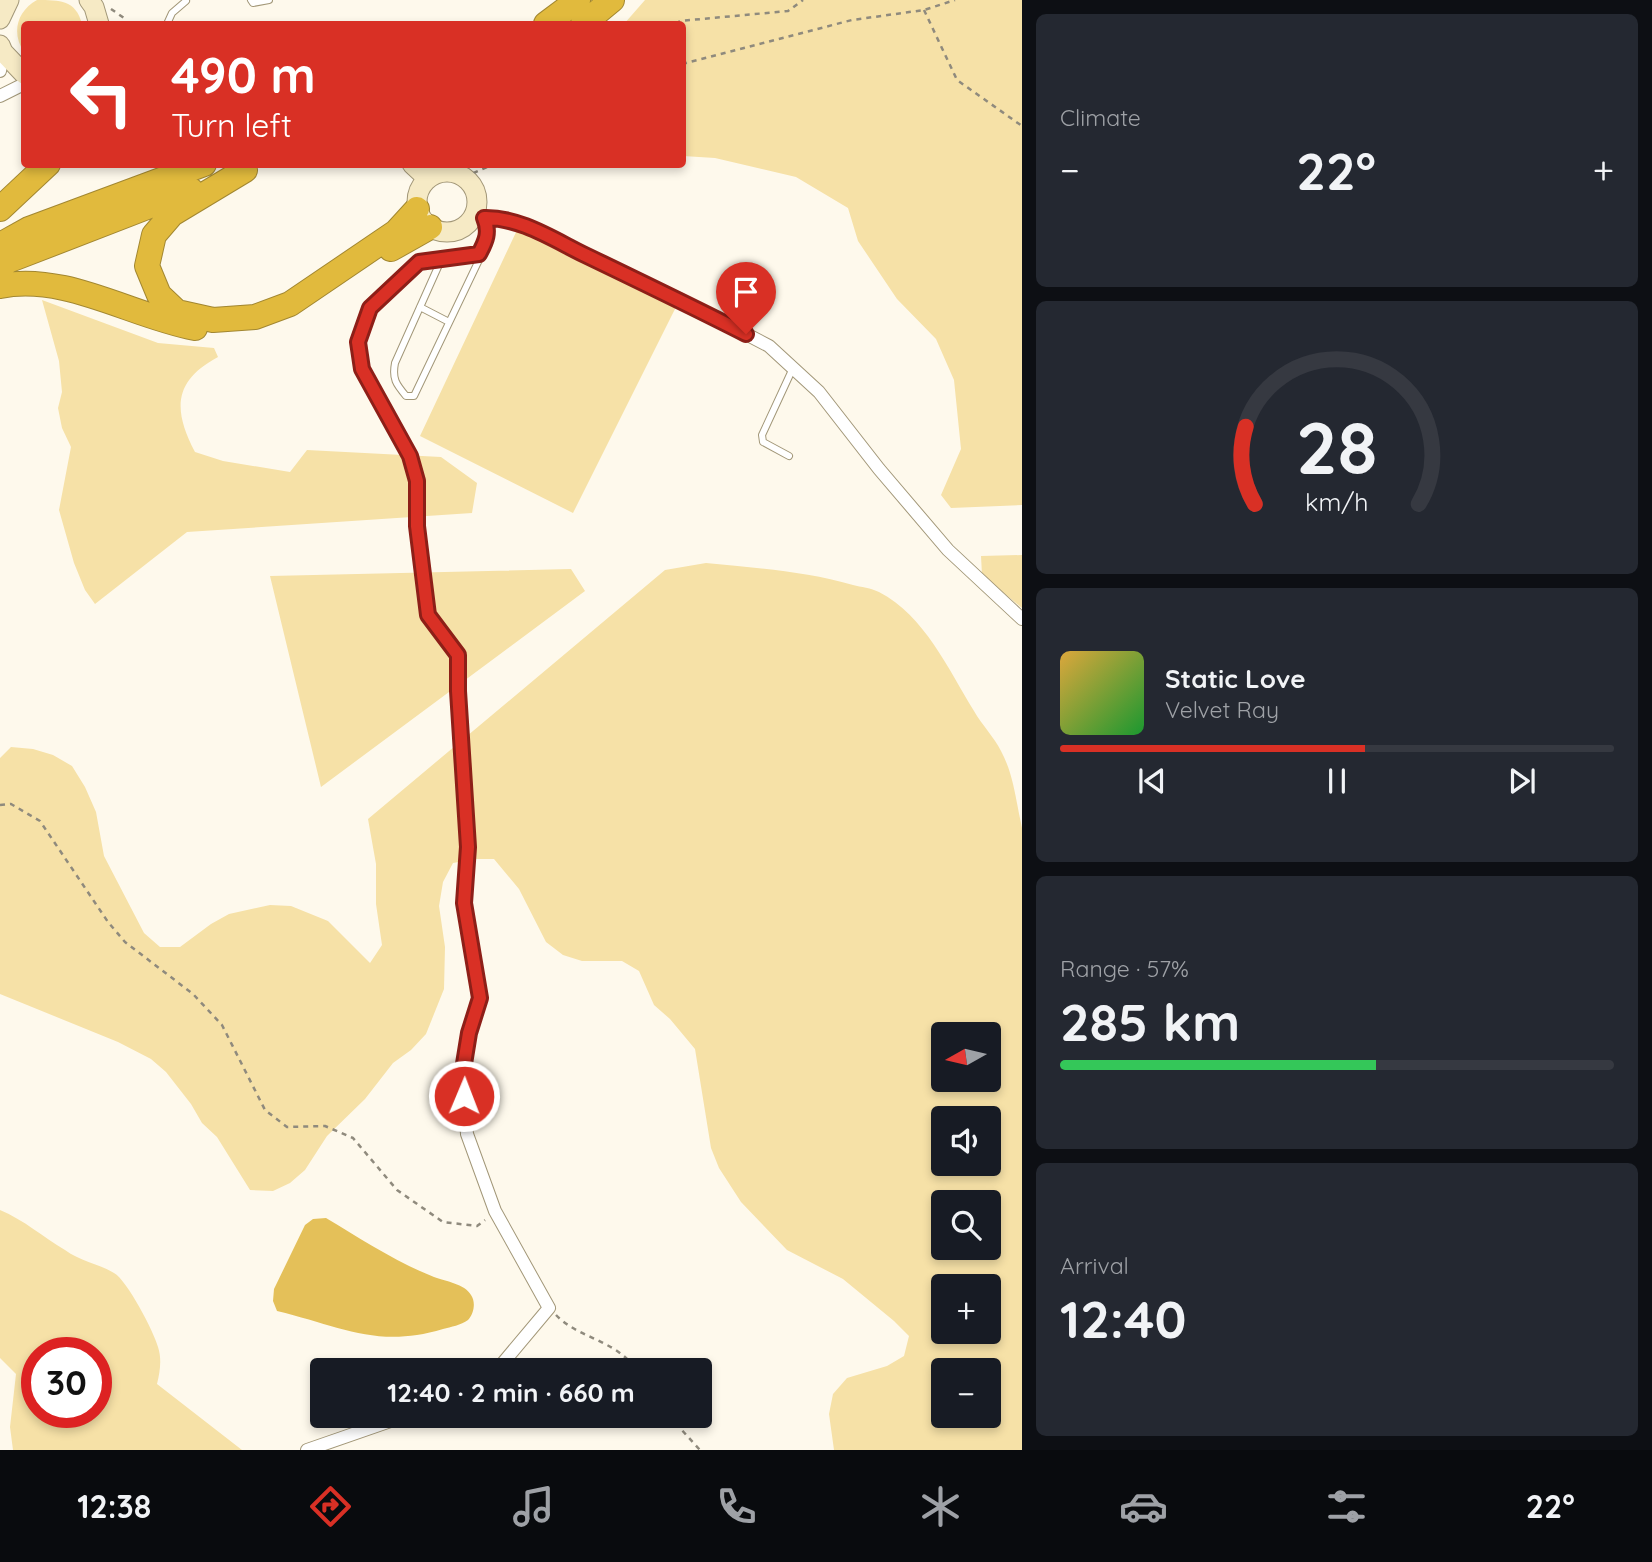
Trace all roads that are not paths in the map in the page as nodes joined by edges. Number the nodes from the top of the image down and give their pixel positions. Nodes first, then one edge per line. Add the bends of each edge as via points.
1 (9, 0) edge
2 (89, 0) edge
3 (251, 0) edge
4 (269, 0) edge
5 (578, 0) edge
6 (612, 0) edge
7 (186, 1) edge
8 (0, 19) edge
9 (101, 21) edge
10 (168, 21) edge
11 (550, 21) edge
12 (587, 21) edge
13 (1, 56) edge
14 (21, 72) edge
15 (21, 86) edge
16 (0, 96) edge
17 (44, 168) edge
18 (193, 168) edge
19 (249, 168) edge
20 (250, 168) edge
21 (416, 168) edge
22 (427, 178) junction
23 (0, 209) edge
24 (480, 214) junction
25 (423, 218) junction
26 (0, 245) edge
27 (479, 254) junction
28 (442, 258) junction
29 (0, 266) edge
30 (0, 286) edge
31 (420, 307) junction
32 (449, 322) junction
33 (793, 368) junction
34 (789, 456) dead end
35 (1022, 619) edge
36 (506, 1358) edge
37 (370, 1428) edge
38 (307, 1450) edge

1 - 8 street
2 - 9 street
3 - 4 lane via 253,4
5 - 11 highway
6 - 12 highway
7 - 10 lane
13 - 14 street
15 - 16 street
17 - 23 highway
18 - 26 highway via 29,229
19 - 29 highway
20 - 25 highway via 172,214 154,235 147,266 159,295 177,312 213,320 256,317 290,304
21 - 22 street
22 - 24 street via 445,172 464,177 475,192
22 - 25 street via 418,192
24 - 25 street via 447,233
24 - 27 street via 488,228
24 - 33 street via 517,223 677,298 769,346
25 - 30 highway via 404,241 293,315 260,328 211,331 170,324 54,285
27 - 28 street
27 - 32 lane
28 - 31 lane
28 - 36 street via 419,262 396,281 370,308 358,342 362,369 410,456 417,481 417,526 428,615 458,655 468,847 464,903 480,998 462,1076 467,1134 495,1211 549,1308
31 - 32 lane
31 - 32 lane via 393,375 406,396 414,396
33 - 34 lane via 762,435 762,442
33 - 35 street via 819,391 948,550
37 - 38 street

